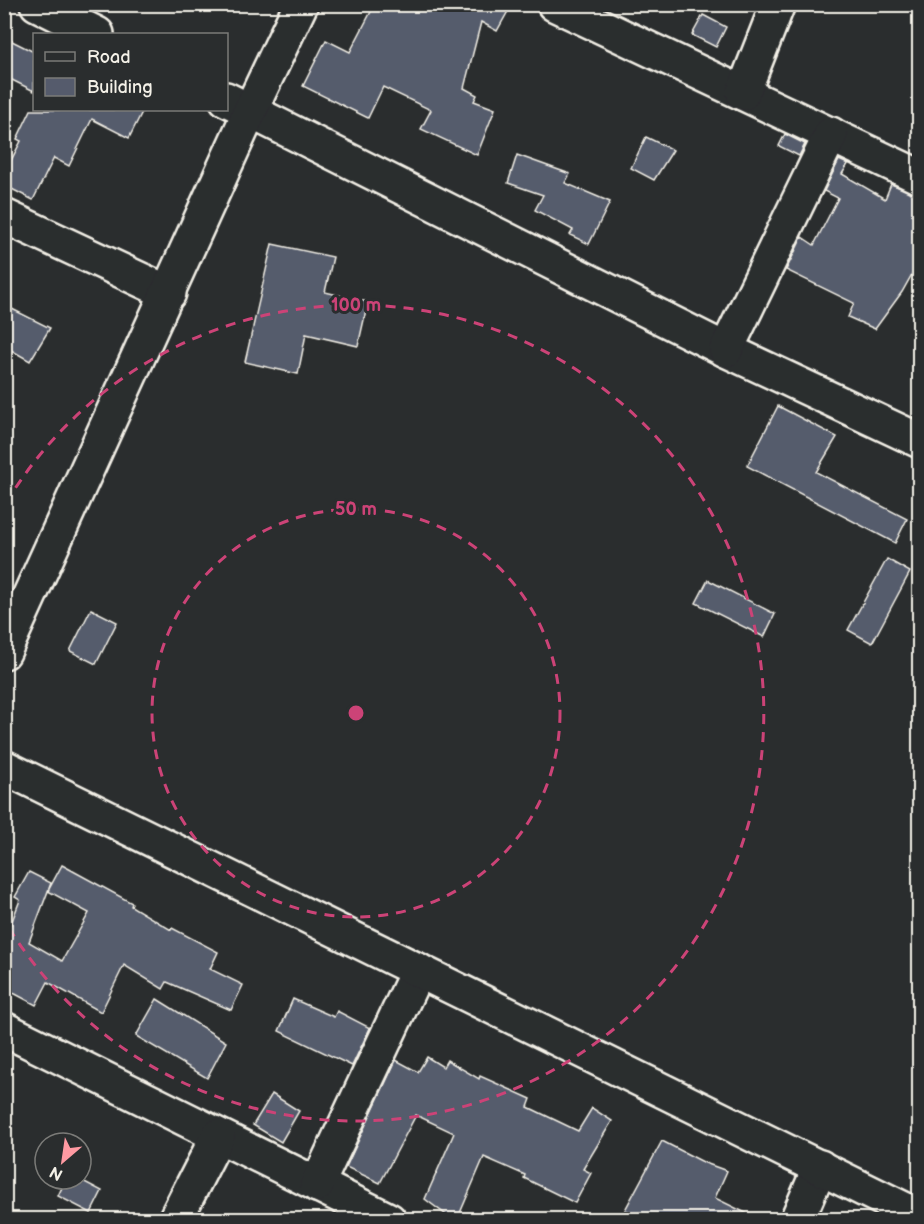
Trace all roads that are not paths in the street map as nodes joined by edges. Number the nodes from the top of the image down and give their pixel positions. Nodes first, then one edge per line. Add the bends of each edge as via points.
1 (37, 4) edge
2 (301, 4) edge
3 (554, 4) edge
4 (778, 4) edge
5 (95, 33) edge
6 (742, 93) junction
7 (238, 105) edge
8 (831, 134) junction
9 (920, 177) edge
10 (4, 216) edge
11 (169, 293) junction
12 (726, 350) junction
13 (920, 441) edge
14 (4, 652) edge
15 (4, 767) edge
16 (418, 970) junction
17 (4, 1029) edge
18 (218, 1136) junction
19 (820, 1167) junction
20 (317, 1185) junction
21 (920, 1217) edge
22 (175, 1220) edge
23 (389, 1220) edge
24 (797, 1220) edge

1 - 5 street
2 - 7 street
3 - 6 street
4 - 6 street
6 - 8 street
7 - 11 street
7 - 12 street
8 - 9 street
8 - 12 street
10 - 11 street
11 - 14 street
12 - 13 street
15 - 16 street
16 - 19 street
16 - 20 street
17 - 18 street
18 - 20 street
18 - 22 street
19 - 21 street
19 - 24 street
20 - 23 street

